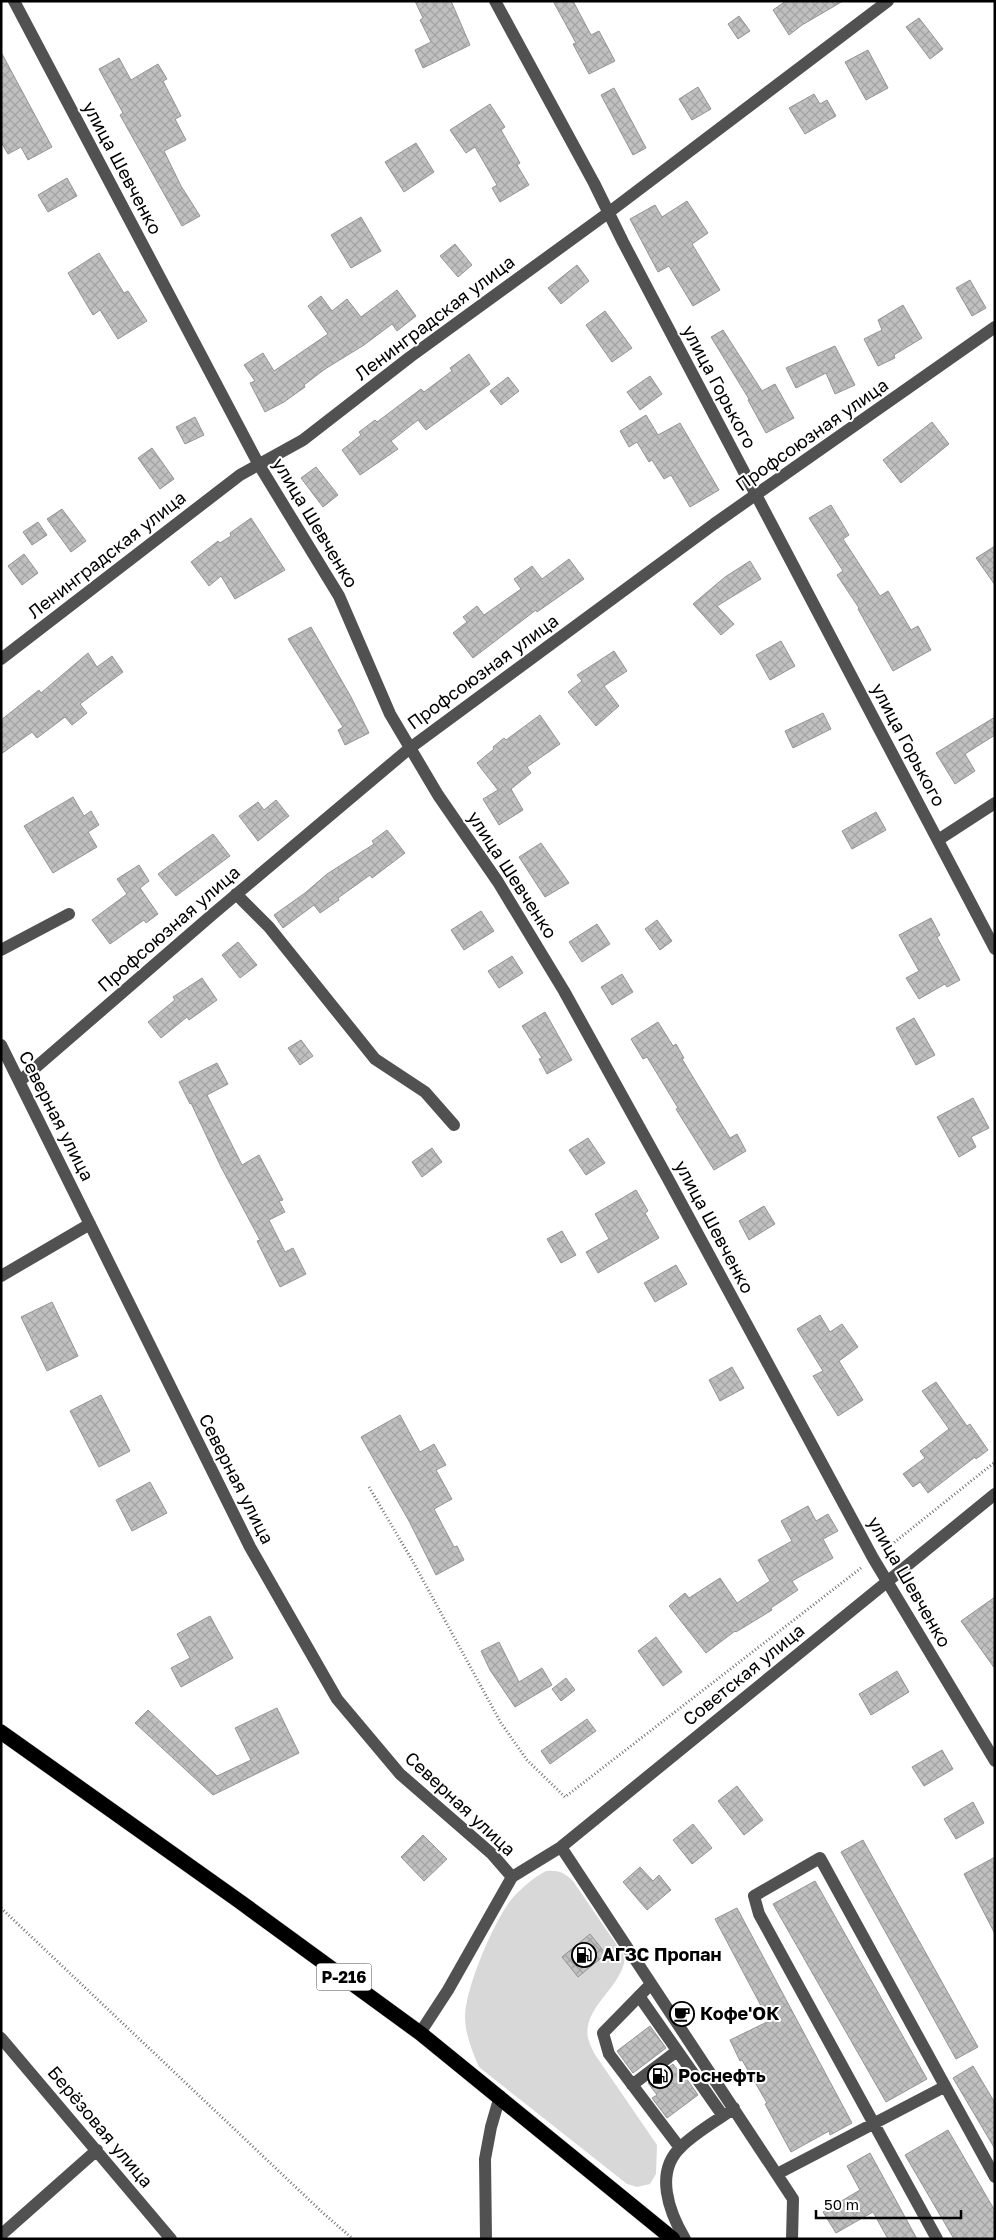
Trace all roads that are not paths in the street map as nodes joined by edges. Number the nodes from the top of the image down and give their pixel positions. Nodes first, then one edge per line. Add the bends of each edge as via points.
1 (14, 1) edge
2 (495, 1) edge
3 (888, 1) edge
4 (608, 213) junction
5 (995, 327) edge
6 (259, 465) junction
7 (756, 495) junction
8 (1, 659) edge
9 (410, 748) junction
10 (995, 803) edge
11 (938, 840) junction
12 (236, 894) junction
13 (69, 914) dead end
14 (995, 949) edge
15 (1, 950) edge
16 (1, 1045) edge
17 (20, 1081) junction
18 (454, 1124) dead end
19 (90, 1224) junction
20 (1, 1276) edge
21 (995, 1494) edge
22 (886, 1581) junction
23 (1, 1732) edge
24 (995, 1761) edge
25 (561, 1847) junction
26 (512, 1877) junction
27 (651, 1984) junction
28 (639, 1996) junction
29 (420, 2033) junction
30 (1, 2038) edge
31 (677, 2051) junction
32 (632, 2085) junction
33 (944, 2087) junction
34 (500, 2096) junction
35 (734, 2108) junction
36 (723, 2116) junction
37 (873, 2125) junction
38 (680, 2148) junction
39 (97, 2150) junction
40 (777, 2174) junction
41 (995, 2177) edge
42 (1, 2235) edge
43 (171, 2239) edge
44 (486, 2239) edge
45 (673, 2239) edge
46 (685, 2239) edge
47 (792, 2239) edge
48 (937, 2239) edge

1 - 6 street, улица Шевченко
2 - 4 street, улица Горького
3 - 4 street, Ленинградская улица
4 - 6 street, Ленинградская улица via 410,357 303,440
4 - 7 street, улица Горького
5 - 7 street, Профсоюзная улица
6 - 8 street, Ленинградская улица via 240,475
6 - 9 street, улица Шевченко via 339,596 390,714
7 - 9 street, Профсоюзная улица
7 - 11 street, улица Горького
9 - 12 street, Профсоюзная улица
9 - 22 street, улица Шевченко via 498,882 564,991
10 - 11 street
11 - 14 street, улица Горького
12 - 17 street, Профсоюзная улица
12 - 18 street via 270,927 375,1059 425,1092
13 - 15 street
16 - 17 street, Северная улица
17 - 19 street, Северная улица
19 - 20 street
19 - 26 street, Северная улица via 250,1547 337,1699 400,1774 492,1854
21 - 22 street, Советская улица
22 - 24 street, улица Шевченко
22 - 25 street, Советская улица
23 - 29 highway, Р-216
25 - 26 street, Советская улица
25 - 27 street
26 - 29 street
27 - 28 street
27 - 35 street
28 - 31 street
28 - 32 street via 603,2033 609,2054
29 - 34 highway, Р-216
30 - 39 street, Берёзовая улица
31 - 32 street
31 - 36 street
32 - 38 street
33 - 37 street
33 - 37 street via 820,1858 754,1896 758,1914
33 - 41 street
34 - 44 street via 485,2159
34 - 45 highway, Р-216
35 - 36 street
35 - 40 street
36 - 38 street
37 - 40 street
37 - 48 street
38 - 46 street via 668,2169 666,2188 672,2217
39 - 42 street
39 - 43 street, Берёзовая улица
40 - 47 street via 793,2199

